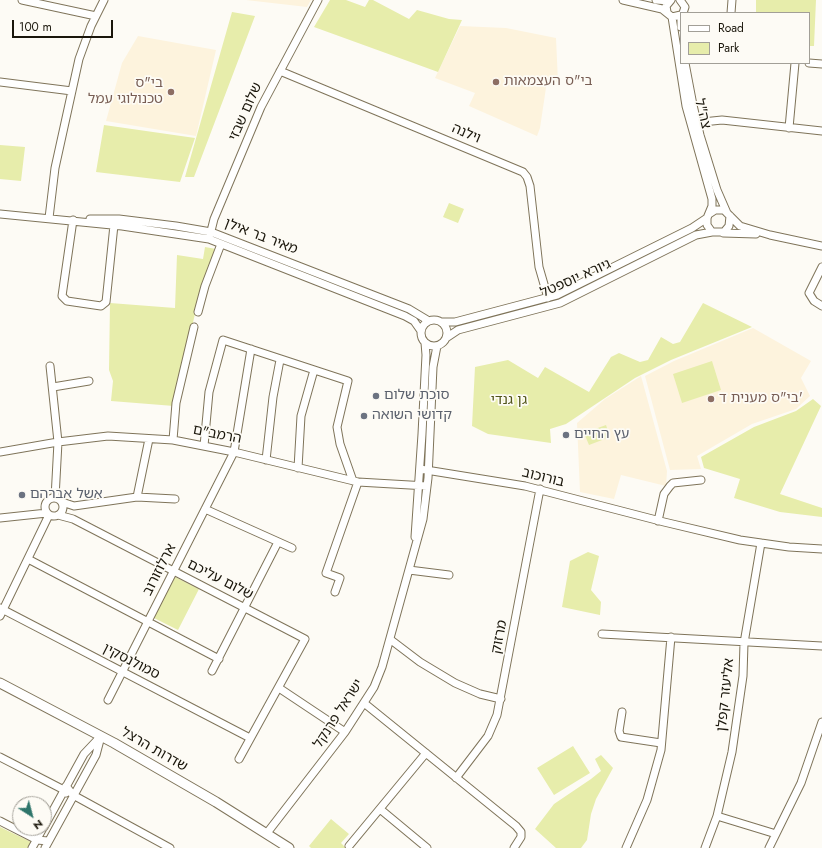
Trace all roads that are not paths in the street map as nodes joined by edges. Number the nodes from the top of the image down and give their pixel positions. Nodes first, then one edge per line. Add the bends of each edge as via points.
1 (22, 0) edge
2 (104, 0) edge
3 (318, 0) edge
4 (623, 0) edge
5 (656, 0) edge
6 (670, 0) edge
7 (680, 0) edge
8 (732, 0) edge
9 (683, 12) edge
10 (731, 12) edge
11 (670, 14) junction
12 (680, 15) edge
13 (96, 16) junction
14 (810, 63) edge
15 (686, 64) edge
16 (795, 64) edge
17 (822, 64) edge
18 (280, 71) junction
19 (0, 82) edge
20 (72, 91) junction
21 (694, 123) junction
22 (789, 128) junction
23 (822, 131) edge
24 (0, 214) edge
25 (728, 214) junction
26 (708, 216) junction
27 (49, 218) junction
28 (73, 220) junction
29 (114, 225) junction
30 (716, 232) junction
31 (770, 235) junction
32 (210, 236) junction
33 (221, 244) junction
34 (822, 246) edge
35 (822, 267) edge
36 (548, 298) junction
37 (822, 306) edge
38 (198, 312) dead end
39 (429, 321) junction
40 (441, 322) junction
41 (194, 327) dead end
42 (421, 331) junction
43 (446, 338) junction
44 (425, 343) junction
45 (437, 346) junction
46 (251, 349) junction
47 (280, 360) junction
48 (50, 366) dead end
49 (314, 370) junction
50 (89, 381) dead end
51 (53, 387) junction
52 (149, 439) junction
53 (173, 440) junction
54 (58, 442) junction
55 (204, 446) junction
56 (0, 452) edge
57 (234, 452) junction
58 (266, 460) junction
59 (298, 468) junction
60 (420, 469) junction
61 (428, 470) junction
62 (701, 480) dead end
63 (356, 482) junction
64 (419, 485) junction
65 (427, 486) junction
66 (540, 489) junction
67 (137, 497) junction
68 (175, 499) dead end
69 (58, 500) junction
70 (205, 509) junction
71 (32, 514) junction
72 (48, 514) junction
73 (58, 515) junction
74 (0, 518) edge
75 (658, 521) junction
76 (43, 528) junction
77 (278, 542) junction
78 (761, 543) junction
79 (292, 548) dead end
80 (414, 548) junction
81 (822, 549) edge
82 (28, 559) junction
83 (409, 570) junction
84 (174, 571) junction
85 (449, 575) dead end
86 (335, 592) dead end
87 (245, 607) junction
88 (1, 611) edge
89 (148, 622) junction
90 (602, 634) dead end
91 (671, 637) junction
92 (391, 640) junction
93 (744, 643) junction
94 (822, 646) edge
95 (219, 658) junction
96 (212, 671) dead end
97 (123, 672) junction
98 (0, 683) edge
99 (279, 688) junction
100 (502, 699) junction
101 (108, 700) dead end
102 (364, 703) junction
103 (622, 712) dead end
104 (822, 722) edge
105 (345, 732) junction
106 (101, 736) junction
107 (250, 738) junction
108 (662, 743) junction
109 (426, 753) junction
110 (0, 757) edge
111 (239, 759) dead end
112 (456, 778) junction
113 (65, 788) junction
114 (72, 797) junction
115 (380, 808) junction
116 (52, 812) edge
117 (717, 816) junction
118 (0, 822) edge
119 (267, 833) junction
120 (776, 834) junction
121 (35, 844) edge
122 (48, 846) edge
123 (349, 846) dead end
124 (170, 848) edge
125 (289, 848) edge
126 (427, 848) edge
127 (514, 848) edge
128 (626, 848) edge
129 (705, 848) edge
130 (769, 848) edge

1 - 13 street
2 - 13 street
3 - 18 street, שלום שבזי
4 - 11 street
5 - 6 street
6 - 11 street, צה"ל via 666,6
7 - 9 street via 685,7
8 - 10 street
11 - 12 street
11 - 21 street, צה"ל via 680,74
13 - 20 street via 79,59
14 - 17 street
15 - 21 street, צה"ל
16 - 22 street
18 - 32 street, שלום שבזי via 261,107 214,219
18 - 36 street, וילנה via 523,172 530,186 539,267
19 - 20 street
20 - 27 street via 55,168
21 - 22 street via 722,120
21 - 25 street, צה"ל
21 - 26 street, צה"ל via 711,192 712,206
22 - 23 street
24 - 27 street, מאיר בר אילן
25 - 26 street via 724,210 715,210
25 - 30 street via 730,226 724,232
25 - 31 street, גיורא יוספטל via 740,226
26 - 30 street via 707,225
26 - 36 street, גיורא יוספטל via 692,228 594,278
27 - 28 street, מאיר בר אילן
28 - 29 street, מאיר בר אילן
28 - 29 street via 62,296 67,301 101,306 106,302
28 - 32 street, מאיר בר אילן via 119,219 176,226
29 - 32 street, מאיר בר אילן
30 - 31 street, גיורא יוספטל
30 - 43 street, גיורא יוספטל via 696,235 546,308 458,330
31 - 34 street, גיורא יוספטל
32 - 33 street, מאיר בר אילן
32 - 39 street, מאיר בר אילן via 409,309
33 - 38 street
33 - 42 street, מאיר בר אילן via 405,316 414,321
35 - 37 street via 809,293 814,301
36 - 40 street, גיורא יוספטל via 455,322
39 - 40 street
39 - 42 street
40 - 43 street via 446,329
41 - 53 street via 176,403
42 - 44 street
43 - 45 street
44 - 45 street
44 - 60 street, ישראל פרנקל
45 - 61 street, ישראל פרנקל via 433,367
46 - 47 street
46 - 55 street via 223,340 209,392
46 - 57 street, ארלוזורוב
47 - 49 street
47 - 58 street
48 - 51 street
49 - 59 street via 300,416
49 - 63 street via 348,381 337,428 340,444
50 - 51 street
51 - 54 street
52 - 53 street, הרמב"ם
52 - 54 street, הרמב"ם via 108,436
52 - 67 street
53 - 55 street, הרמב"ם
54 - 56 street, הרמב"ם
54 - 69 street
55 - 57 street, הרמב"ם
57 - 58 street, הרמב"ם
57 - 70 street, ארלוזורוב
58 - 59 street, הרמב"ם
59 - 63 street, הרמב"ם
60 - 61 street, בורוכוב
60 - 64 street, ישראל פרנקל
61 - 65 street, ישראל פרנקל
61 - 66 street, בורוכוב
62 - 75 street via 674,483 670,486 664,494
63 - 64 street, הרמב"ם
63 - 86 street via 326,573 340,578
64 - 65 street, הרמב"ם
64 - 80 street, ישראל פרנקל
65 - 80 street, ישראל פרנקל via 423,519
66 - 75 street, בורוכוב
66 - 100 street, מרזוק
67 - 68 street
67 - 69 street via 74,506
69 - 72 street via 47,502 45,507
69 - 73 street via 63,508
70 - 77 street
70 - 84 street, ארלוזורוב
71 - 72 street
71 - 74 street
71 - 76 street
72 - 73 street
72 - 76 street
73 - 84 street, שלום עליכם via 73,519
75 - 78 street, בורוכוב
76 - 82 street
77 - 79 street
77 - 87 street
78 - 81 street, בורוכוב
78 - 93 street, אליעזר קפלן
80 - 83 street, ישראל פרנקל
82 - 88 street
82 - 89 street
83 - 85 street
83 - 92 street, ישראל פרנקל
84 - 87 street, שלום עליכם
84 - 89 street, ארלוזורוב
87 - 95 street
87 - 99 street, שלום עליכם via 305,639
88 - 97 street, סמולנסקין
89 - 95 street
89 - 97 street, ארלוזורוב
90 - 91 street
91 - 93 street
91 - 108 street
92 - 100 street via 420,662 455,683 480,694
92 - 102 street, ישראל פרנקל via 374,687
93 - 94 street
93 - 117 street, אליעזר קפלן via 743,676 732,752
95 - 96 street
97 - 101 street, ארלוזורוב
97 - 107 street, סמולנסקין
98 - 106 main road, שדרות הרצל
99 - 105 street
99 - 107 street
100 - 112 street, מרזוק via 488,736
102 - 105 street, ישראל פרנקל
102 - 109 street
103 - 108 street via 619,731 621,737
104 - 120 street via 803,776
105 - 119 street, ישראל פרנקל
106 - 113 street via 84,754
106 - 114 street via 96,754
106 - 119 main road, שדרות הרצל
107 - 111 street
108 - 128 street via 647,800
109 - 112 street
109 - 115 street
110 - 113 street
112 - 127 street via 521,832 522,838
113 - 114 street
113 - 116 street
114 - 122 street
114 - 124 street
115 - 123 street
115 - 126 street
117 - 120 street
117 - 129 street, אליעזר קפלן
118 - 121 street
119 - 125 main road, שדרות הרצל
120 - 130 street
121 - 122 street

